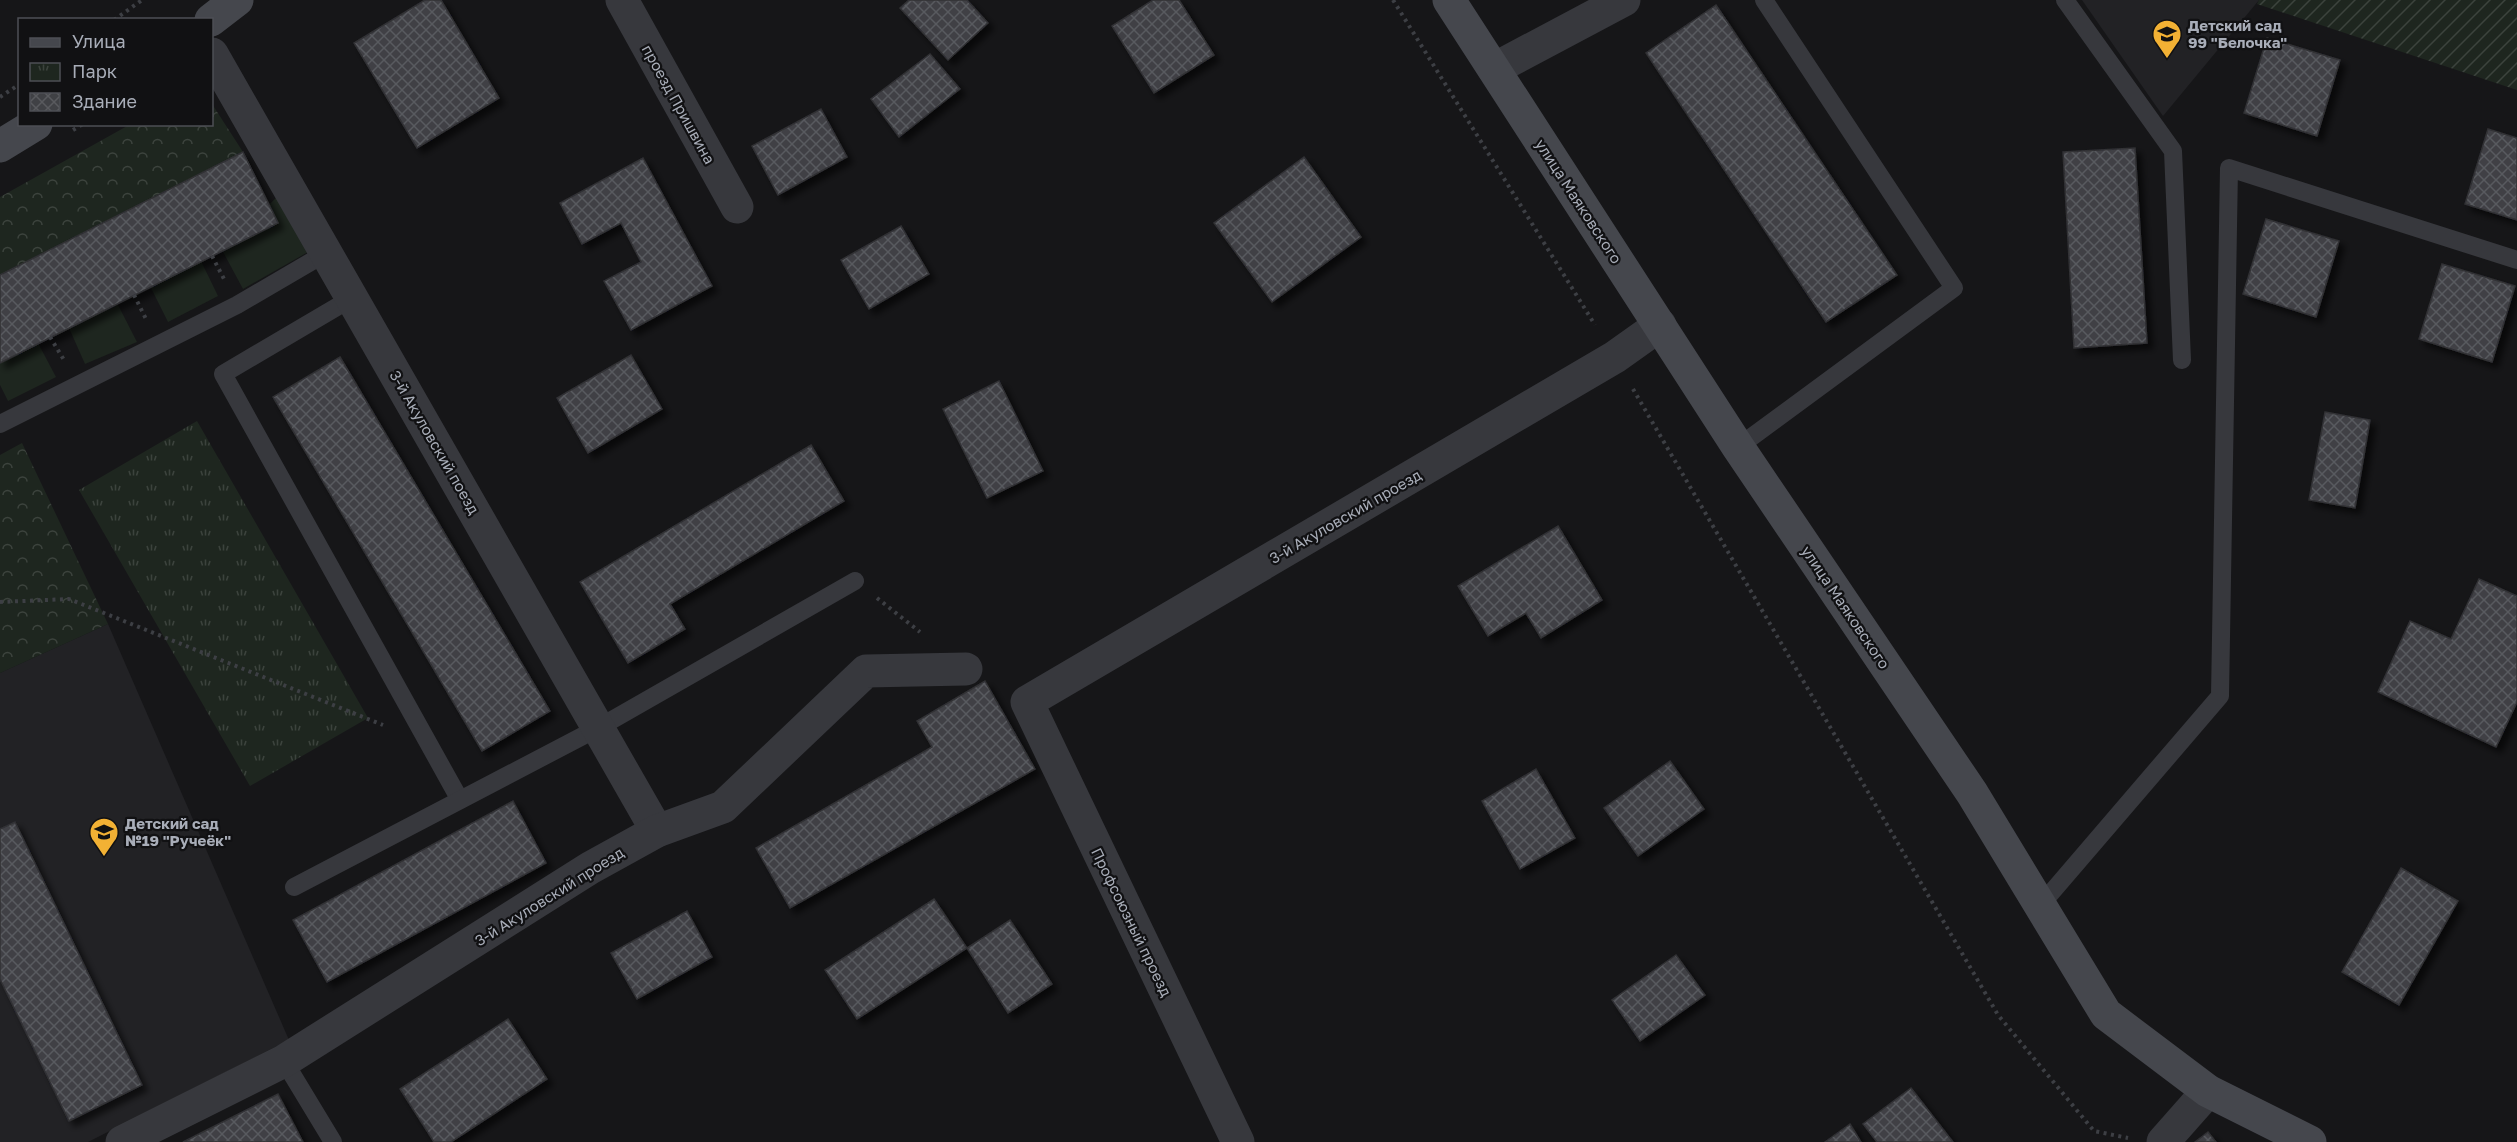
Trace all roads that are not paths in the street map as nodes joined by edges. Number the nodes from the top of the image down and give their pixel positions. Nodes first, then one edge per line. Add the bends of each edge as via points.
1 (237, 0) edge
2 (622, 0) edge
3 (1449, 0) edge
4 (1624, 0) edge
5 (1764, 0) edge
6 (2065, 0) edge
7 (213, 18) edge
8 (213, 56) edge
9 (1494, 69) junction
10 (33, 126) edge
11 (0, 146) edge
12 (737, 207) dead end
13 (327, 253) junction
14 (2517, 260) edge
15 (352, 298) junction
16 (1659, 325) junction
17 (2182, 360) dead end
18 (0, 424) edge
19 (1738, 447) junction
20 (855, 581) road end
21 (966, 669) road end
22 (1026, 702) joint
23 (598, 728) junction
24 (460, 800) junction
25 (657, 831) junction
26 (294, 887) dead end
27 (2039, 907) junction
28 (284, 1061) junction
29 (2208, 1091) junction
30 (2150, 1141) edge
31 (122, 1142) edge
32 (333, 1142) edge
33 (1238, 1142) edge
34 (2310, 1142) edge

1 - 7 street
2 - 12 street, проезд Пришвина
3 - 9 street, улица Маяковского
4 - 9 street
5 - 19 lane via 1954,288
6 - 17 lane via 2173,151
8 - 13 street, 3-й Акуловский поезд
9 - 16 street, улица Маяковского
10 - 11 street
13 - 15 street, 3-й Акуловский поезд
13 - 18 lane via 237,305
14 - 27 lane via 2229,168 2220,696
15 - 23 street, 3-й Акуловский поезд
15 - 24 lane via 223,374
16 - 19 street, улица Маяковского
16 - 22 street, 3-й Акуловский проезд via 1615,357
19 - 27 street, улица Маяковского via 1972,793
20 - 23 lane
21 - 25 street, 3-й Акуловский проезд via 866,671 723,807
22 - 33 street, Профсоюзный проезд
23 - 24 lane
23 - 25 street, 3-й Акуловский поезд
24 - 26 lane
25 - 28 street, 3-й Акуловский проезд via 590,868
27 - 29 street, улица Маяковского via 2106,1014
28 - 31 street, 3-й Акуловский проезд
28 - 32 lane
29 - 30 street
29 - 34 street, улица Маяковского

